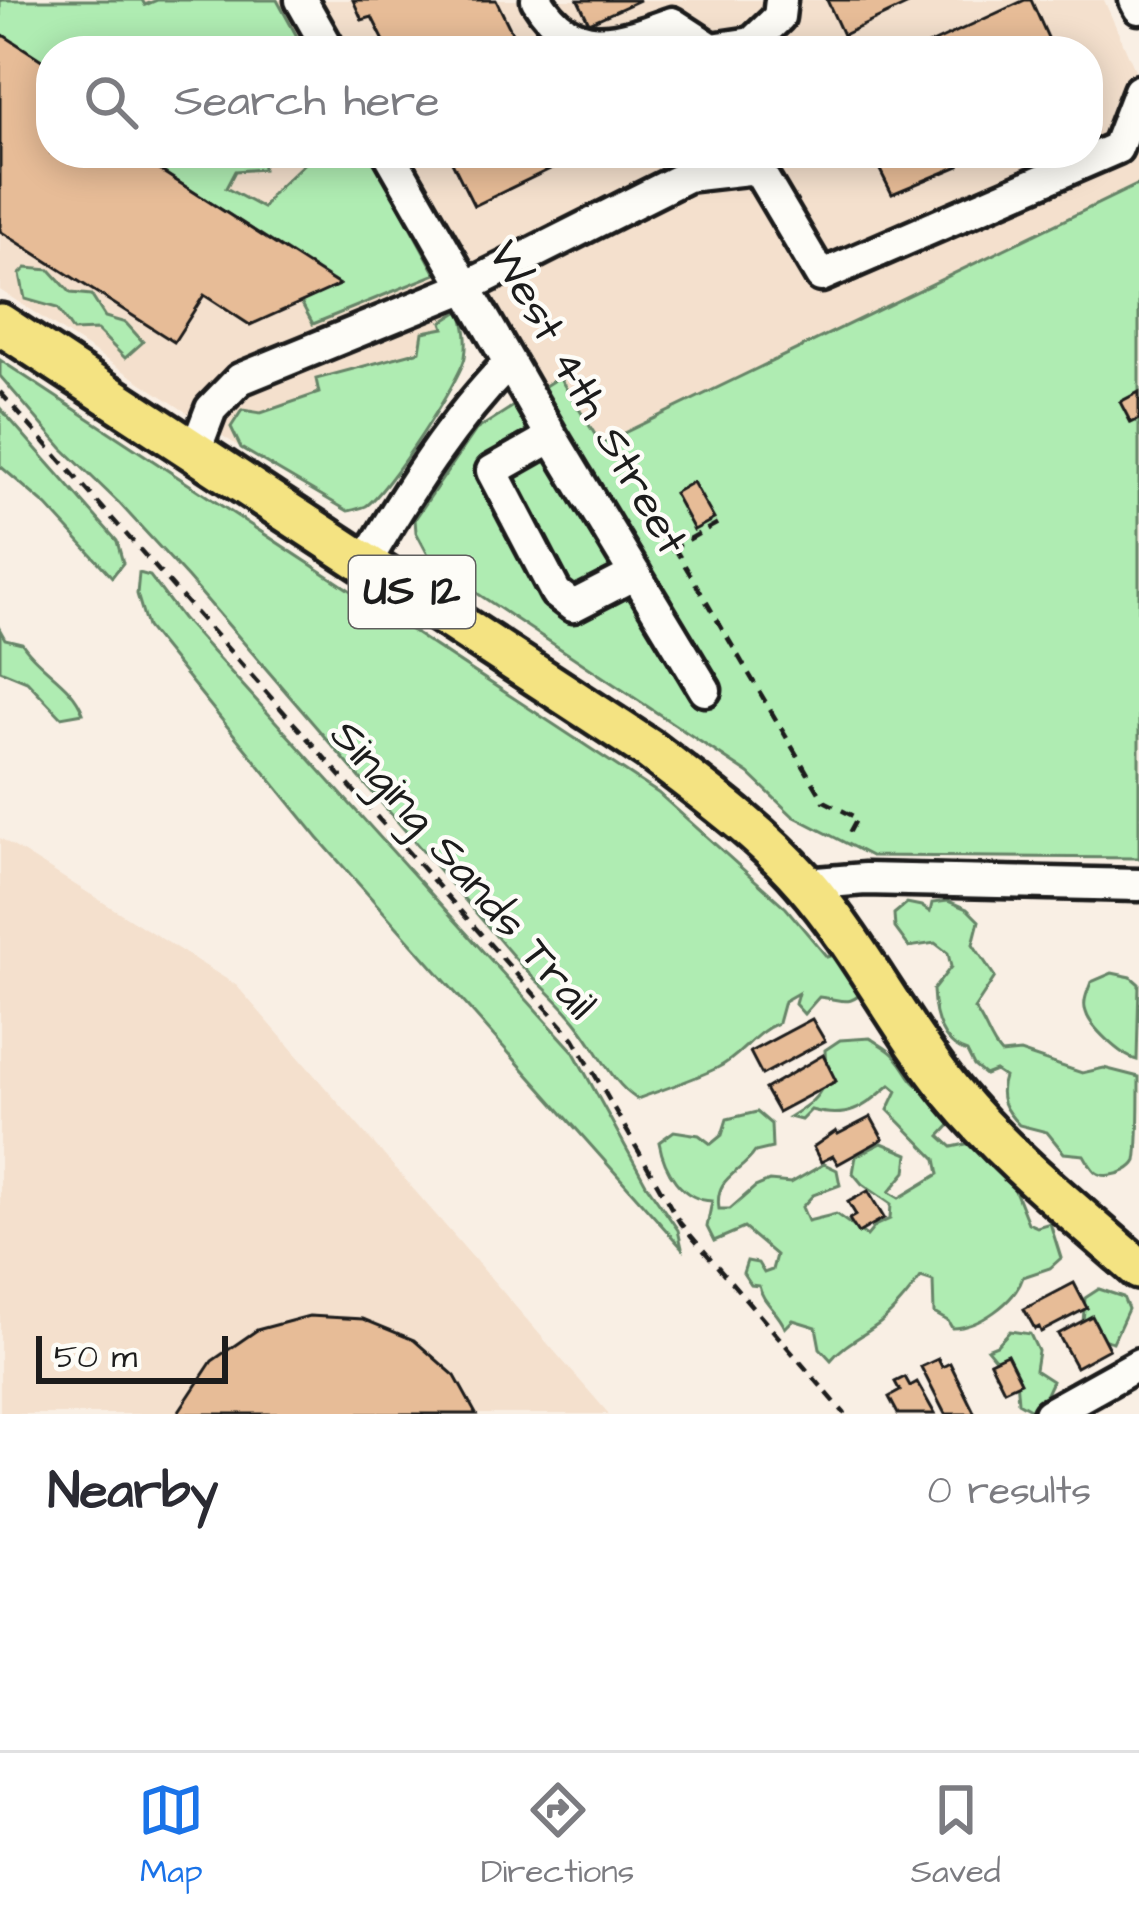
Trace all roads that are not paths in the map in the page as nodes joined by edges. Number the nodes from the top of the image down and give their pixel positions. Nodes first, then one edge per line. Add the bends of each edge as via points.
1 (301, 0) edge
2 (537, 0) edge
3 (781, 0) edge
4 (1135, 0) edge
5 (1139, 8) edge
6 (321, 36) edge
7 (571, 36) edge
8 (635, 36) edge
9 (693, 36) edge
10 (759, 36) edge
11 (1139, 91) edge
12 (1103, 154) edge
13 (398, 168) edge
14 (757, 168) edge
15 (757, 168) edge
16 (1072, 168) edge
17 (466, 287) junction
18 (0, 323) edge
19 (509, 363) junction
20 (548, 429) junction
21 (195, 451) junction
22 (365, 562) junction
23 (635, 574) junction
24 (705, 690) dead end
25 (806, 884) junction
26 (1139, 885) edge
27 (1139, 1269) edge
28 (1139, 1364) edge
29 (1049, 1414) edge

1 - 6 street
2 - 7 street
3 - 10 street via 779,17
4 - 5 street
8 - 9 street via 672,22
11 - 12 street via 1118,148
13 - 17 street, West 4th Street
14 - 17 street via 687,176
15 - 16 street via 821,276
17 - 19 street, West 4th Street
17 - 21 street via 240,379 211,409
18 - 21 main road, US 12
19 - 20 street, West 4th Street
19 - 22 street via 478,394
20 - 23 street, West 4th Street
20 - 23 street via 492,471 556,593 573,606
21 - 22 main road, US 12
22 - 25 main road, US 12 via 650,750
23 - 24 street, West 4th Street
25 - 26 street
25 - 27 main road, US 12 via 951,1090 999,1144
28 - 29 street

